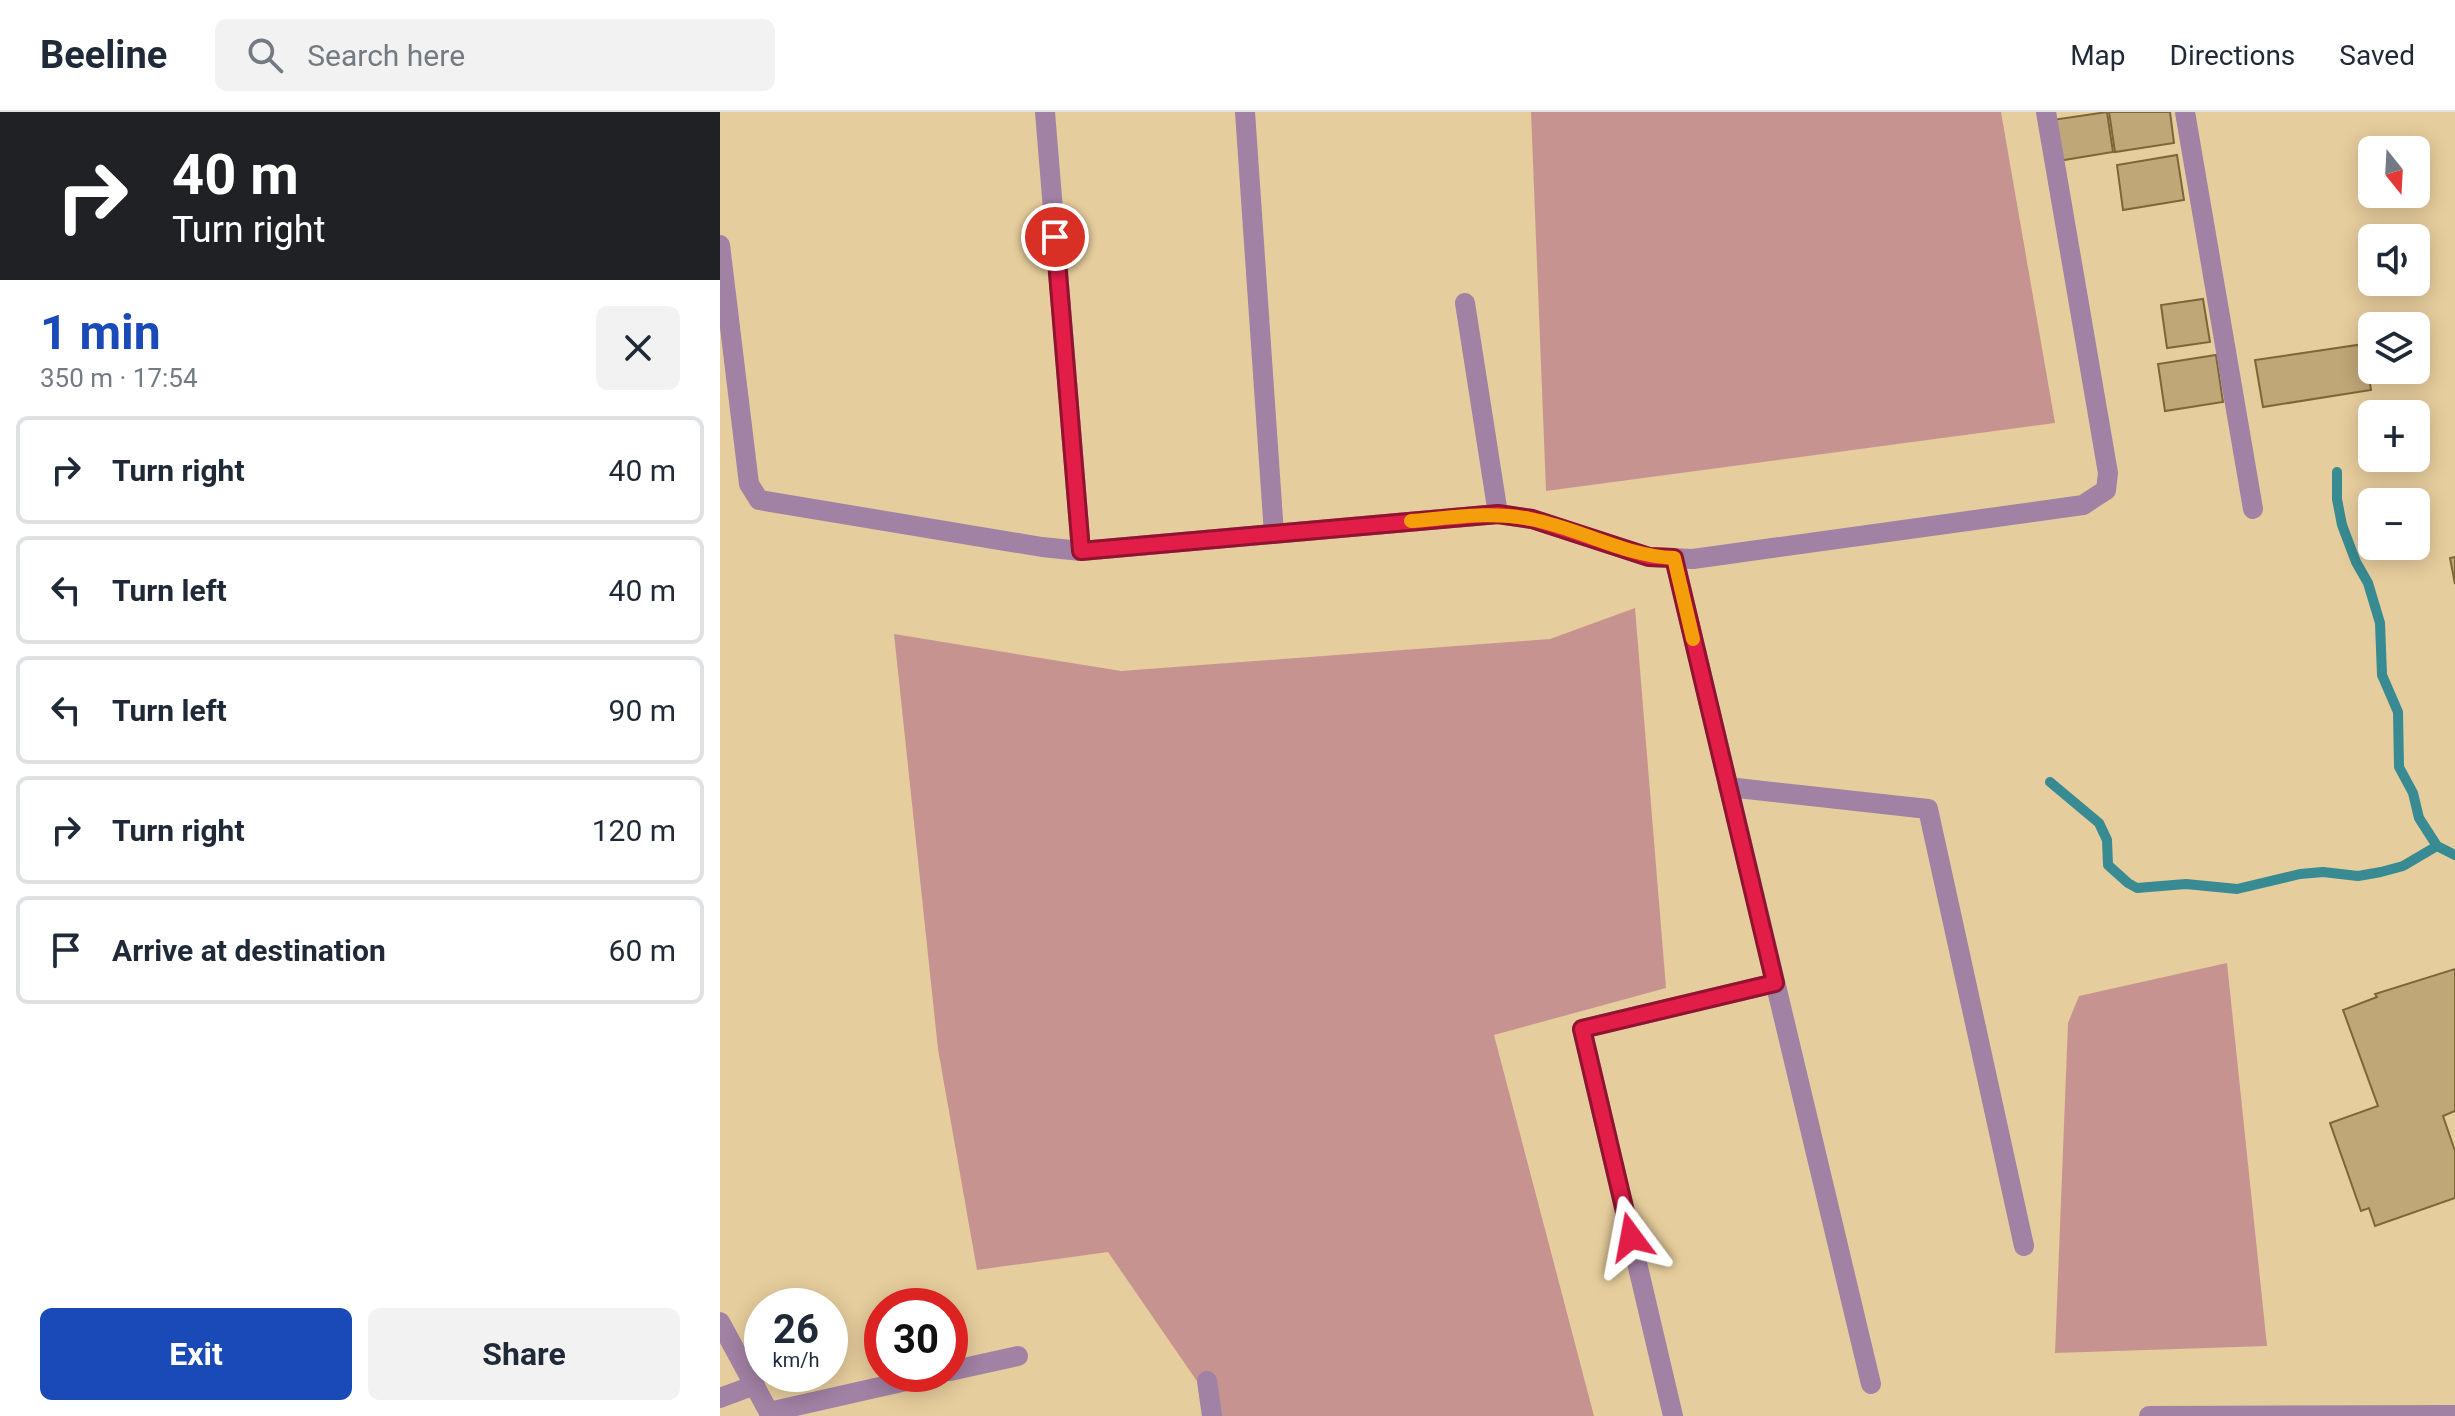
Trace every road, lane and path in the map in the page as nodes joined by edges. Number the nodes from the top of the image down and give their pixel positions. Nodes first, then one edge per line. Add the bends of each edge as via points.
1 (1045, 112) edge
2 (1245, 112) edge
3 (2046, 112) edge
4 (2185, 112) edge
5 (720, 245) edge
6 (1465, 303) dead end
7 (2253, 509) dead end
8 (1498, 514) junction
9 (1274, 534) junction
10 (1081, 551) junction
11 (1674, 558) junction
12 (1728, 787) junction
13 (1775, 983) junction
14 (2024, 1246) dead end
15 (720, 1322) edge
16 (1018, 1356) dead end
17 (744, 1365) edge
18 (968, 1367) edge
19 (1207, 1381) dead end
20 (1871, 1384) dead end
21 (744, 1389) edge
22 (864, 1391) edge
23 (759, 1392) edge
24 (720, 1398) edge
25 (770, 1414) edge
26 (2455, 1415) edge
27 (1212, 1416) edge
28 (1673, 1416) edge
29 (2149, 1416) edge

1 - 10 street
2 - 9 street
3 - 11 street via 2108,473 2106,490 2083,505
4 - 7 street
5 - 10 street via 749,484 759,500
6 - 8 street
8 - 9 street
8 - 11 street via 1532,519 1649,557
9 - 10 street
11 - 12 street
12 - 13 street
12 - 14 street via 1928,809
13 - 20 street
13 - 28 street via 1582,1029
15 - 17 street
16 - 18 street
19 - 27 street
21 - 24 street
22 - 25 street
23 - 25 street
26 - 29 street

